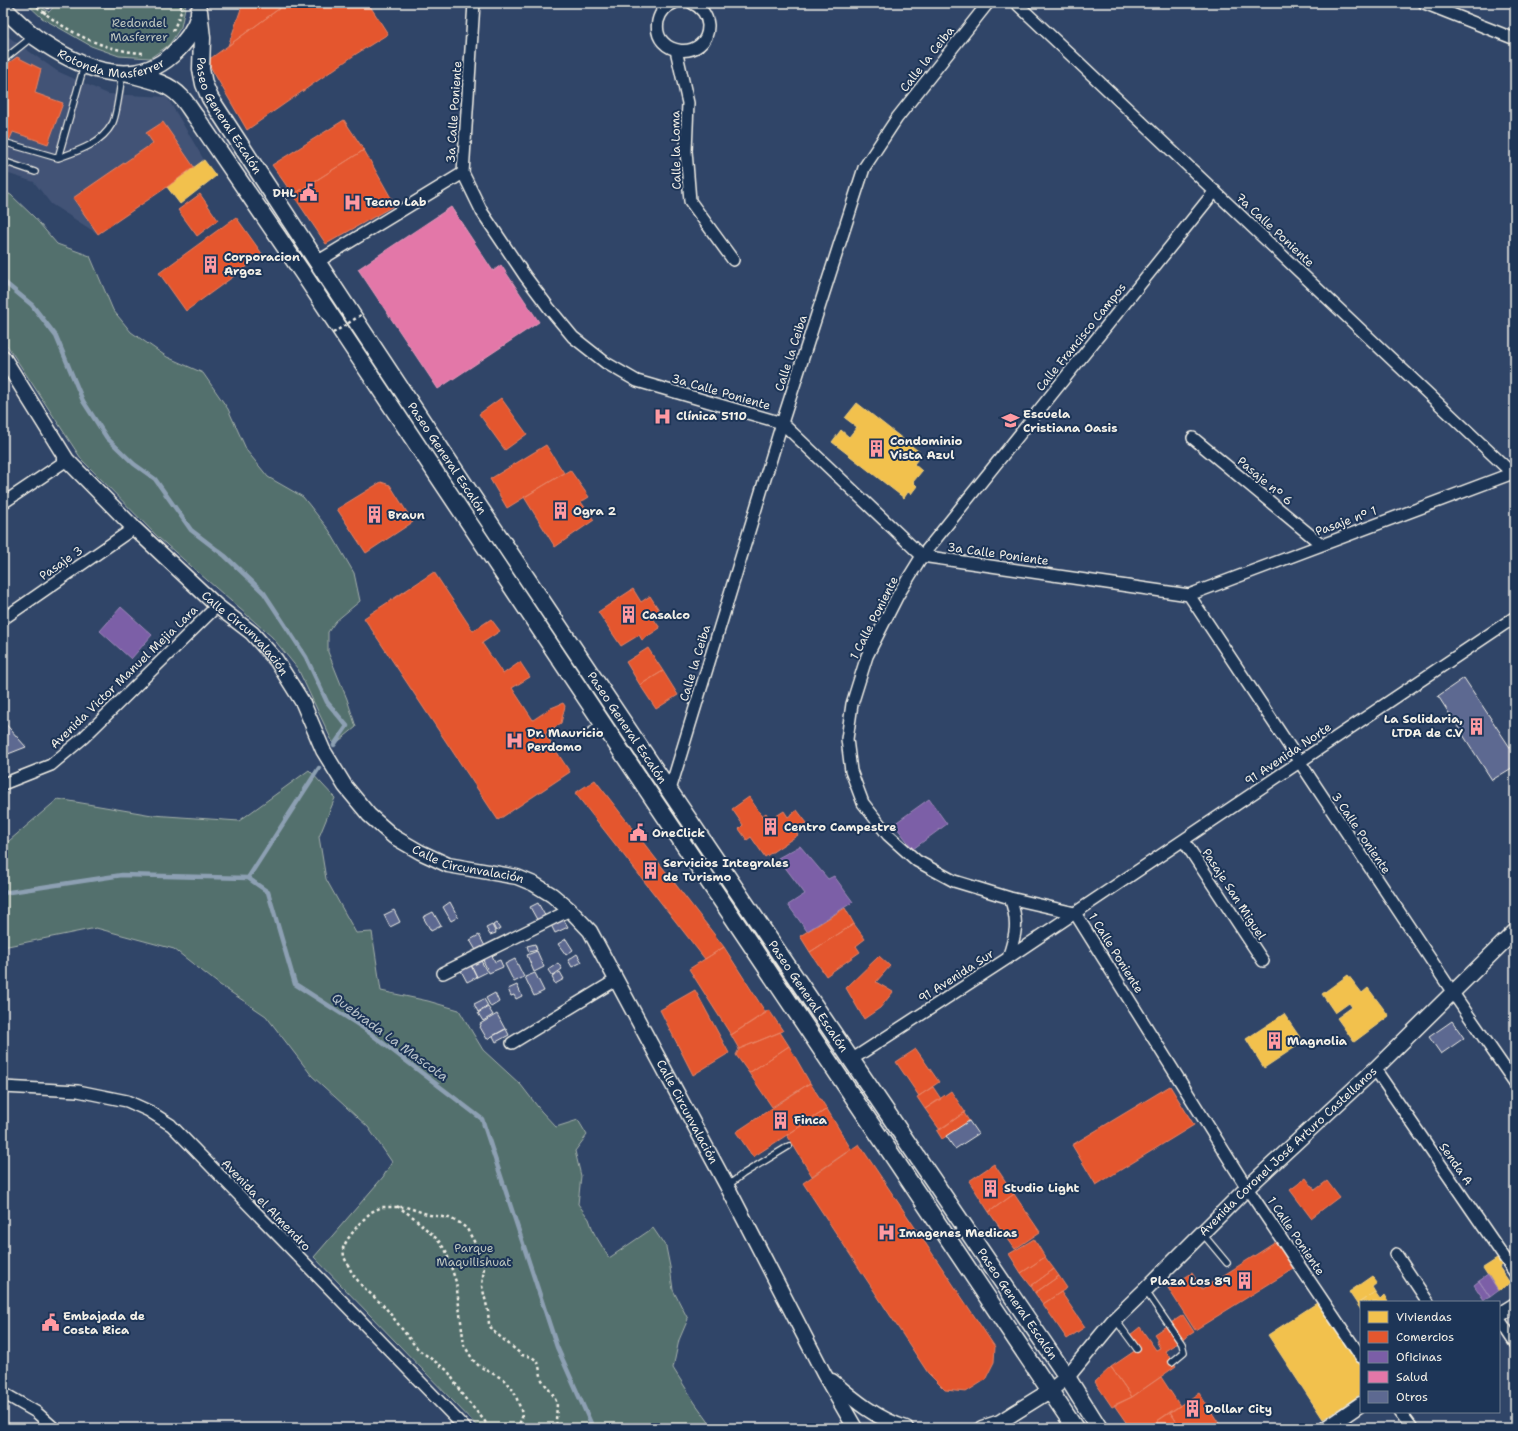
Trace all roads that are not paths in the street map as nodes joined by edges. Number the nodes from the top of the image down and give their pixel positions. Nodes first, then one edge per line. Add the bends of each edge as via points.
1 (474, 3) edge
2 (674, 3) edge
3 (693, 3) edge
4 (988, 3) edge
5 (1016, 3) edge
6 (1424, 3) edge
7 (200, 7) edge
8 (3, 8) edge
9 (34, 36) junction
10 (1515, 39) edge
11 (676, 50) junction
12 (3, 60) edge
13 (85, 66) junction
14 (126, 74) junction
15 (3, 142) edge
16 (58, 158) junction
17 (3, 161) edge
18 (35, 172) dead end
19 (463, 172) junction
20 (1215, 191) junction
21 (733, 260) dead end
22 (316, 262) junction
23 (3, 357) edge
24 (782, 423) junction
25 (1193, 438) dead end
26 (67, 460) junction
27 (1514, 472) edge
28 (3, 502) edge
29 (134, 528) junction
30 (1321, 544) junction
31 (922, 556) junction
32 (1188, 594) junction
33 (216, 606) junction
34 (1515, 618) edge
35 (3, 619) edge
36 (602, 722) junction
37 (588, 733) dead end
38 (1299, 762) junction
39 (3, 784) edge
40 (670, 790) junction
41 (1184, 841) junction
42 (1010, 898) junction
43 (570, 910) junction
44 (1075, 913) junction
45 (1515, 931) edge
46 (1008, 958) junction
47 (1263, 961) dead end
48 (443, 973) dead end
49 (616, 980) junction
50 (1453, 993) junction
51 (512, 1043) dead end
52 (851, 1060) junction
53 (1375, 1070) junction
54 (1515, 1083) edge
55 (3, 1087) edge
56 (789, 1146) dead end
57 (727, 1186) junction
58 (1247, 1188) junction
59 (1202, 1232) junction
60 (1396, 1254) dead end
61 (1226, 1263) dead end
62 (1515, 1273) edge
63 (1144, 1290) junction
64 (1427, 1301) edge
65 (1515, 1305) edge
66 (1500, 1314) edge
67 (1115, 1319) junction
68 (1500, 1320) edge
69 (1515, 1343) edge
70 (1137, 1349) dead end
71 (1360, 1356) edge
72 (1172, 1362) dead end
73 (824, 1374) junction
74 (1067, 1377) junction
75 (1051, 1390) junction
76 (3, 1393) edge
77 (1360, 1405) edge
78 (1401, 1413) edge
79 (54, 1428) edge
80 (465, 1428) edge
81 (855, 1428) edge
82 (906, 1428) edge
83 (982, 1428) edge
84 (1075, 1428) edge
85 (1099, 1428) edge
86 (1326, 1428) edge
87 (1412, 1428) edge

1 - 19 street, 3a Calle Poniente
2 - 11 street via 663,10 658,25 663,41
3 - 11 street via 705,15 708,23 706,35 699,45 692,49
4 - 24 street, Calle la Ceiba via 897,118 864,168
5 - 20 street, 7a Calle Poniente
6 - 10 street
7 - 14 main road, Rotonda Masferrer via 192,31 176,52 155,66
7 - 22 main road, Paseo General Escalón via 201,69 210,98
8 - 9 main road, Rotonda Masferrer
9 - 12 lane
9 - 13 main road, Rotonda Masferrer
11 - 21 street, Calle la Loma via 688,103 686,151 690,201
13 - 14 main road, Rotonda Masferrer
13 - 16 lane
14 - 16 lane via 113,123 101,138 83,150
14 - 36 main road, Paseo General Escalón via 160,83 170,88 185,102 302,272
15 - 16 lane
17 - 18 lane
19 - 22 street
19 - 24 street, 3a Calle Poniente via 482,212 521,270 573,337 606,363 637,381
20 - 27 street, 7a Calle Poniente
20 - 31 street, Calle Francisco Campos
22 - 40 main road, Paseo General Escalón
23 - 26 street, Calle Circunvalación
24 - 31 street, 3a Calle Poniente
24 - 40 street, Calle la Ceiba
25 - 30 street, Pasaje n° 6
26 - 28 street
26 - 29 street, Calle Circunvalación
27 - 30 street, Pasaje n° 1
29 - 33 street, Calle Circunvalación
29 - 35 street, Pasaje 3
30 - 32 street, Pasaje n° 1
31 - 32 street, 3a Calle Poniente
31 - 42 street, 1 Calle Poniente via 898,595 867,656 852,704 847,739 851,771 863,804 888,835 917,861 954,881
32 - 38 street, 3 Calle Poniente
33 - 39 street, Avenida Victor Manuel Mejia Lara via 82,738 51,765
33 - 43 street, Calle Circunvalación via 252,633 276,660 303,703 323,750 345,786 369,815 394,837 448,865 517,877 534,884
34 - 38 street, 91 Avenida Norte
36 - 37 lane
36 - 75 main road, Paseo General Escalón
38 - 41 street, 91 Avenida Norte
38 - 50 street, 3 Calle Poniente
40 - 52 main road, Paseo General Escalón
41 - 44 street, 91 Avenida Norte
41 - 47 street, Pasaje San Miguel
42 - 44 street, 1 Calle Poniente
42 - 46 street via 1016,928
43 - 48 street
43 - 49 street, Calle Circunvalación via 590,931
44 - 46 street, 91 Avenida Sur
44 - 58 street, 1 Calle Poniente
45 - 50 street, Avenida Coronel José Arturo Castellanos
46 - 52 street, 91 Avenida Sur
49 - 51 street
49 - 57 street, Calle Circunvalación
50 - 53 street, Avenida Coronel José Arturo Castellanos
50 - 54 street, 3 Calle Poniente
52 - 74 main road, Paseo General Escalón
53 - 58 street, Avenida Coronel José Arturo Castellanos
53 - 62 street, Senda A
55 - 80 street, Avenida el Almendro via 78,1091 127,1101 171,1125
56 - 57 lane
57 - 73 street, Calle Circunvalación
58 - 59 street, Avenida Coronel José Arturo Castellanos
58 - 71 street, 1 Calle Poniente via 1273,1232
59 - 61 lane
59 - 63 street, Avenida Coronel José Arturo Castellanos
60 - 64 street
63 - 67 street, Avenida Coronel José Arturo Castellanos
63 - 72 lane via 1182,1344 1184,1352
65 - 66 street
67 - 70 lane
67 - 74 street, Avenida Coronel José Arturo Castellanos
68 - 69 street
73 - 81 street, Calle Circunvalación
73 - 82 street via 870,1411 892,1424
74 - 75 street, Avenida Coronel José Arturo Castellanos
74 - 85 main road, Paseo General Escalón
75 - 83 street, Avenida Coronel José Arturo Castellanos via 1000,1422
75 - 84 main road, Paseo General Escalón
76 - 79 street via 36,1412
77 - 86 street
78 - 87 street

